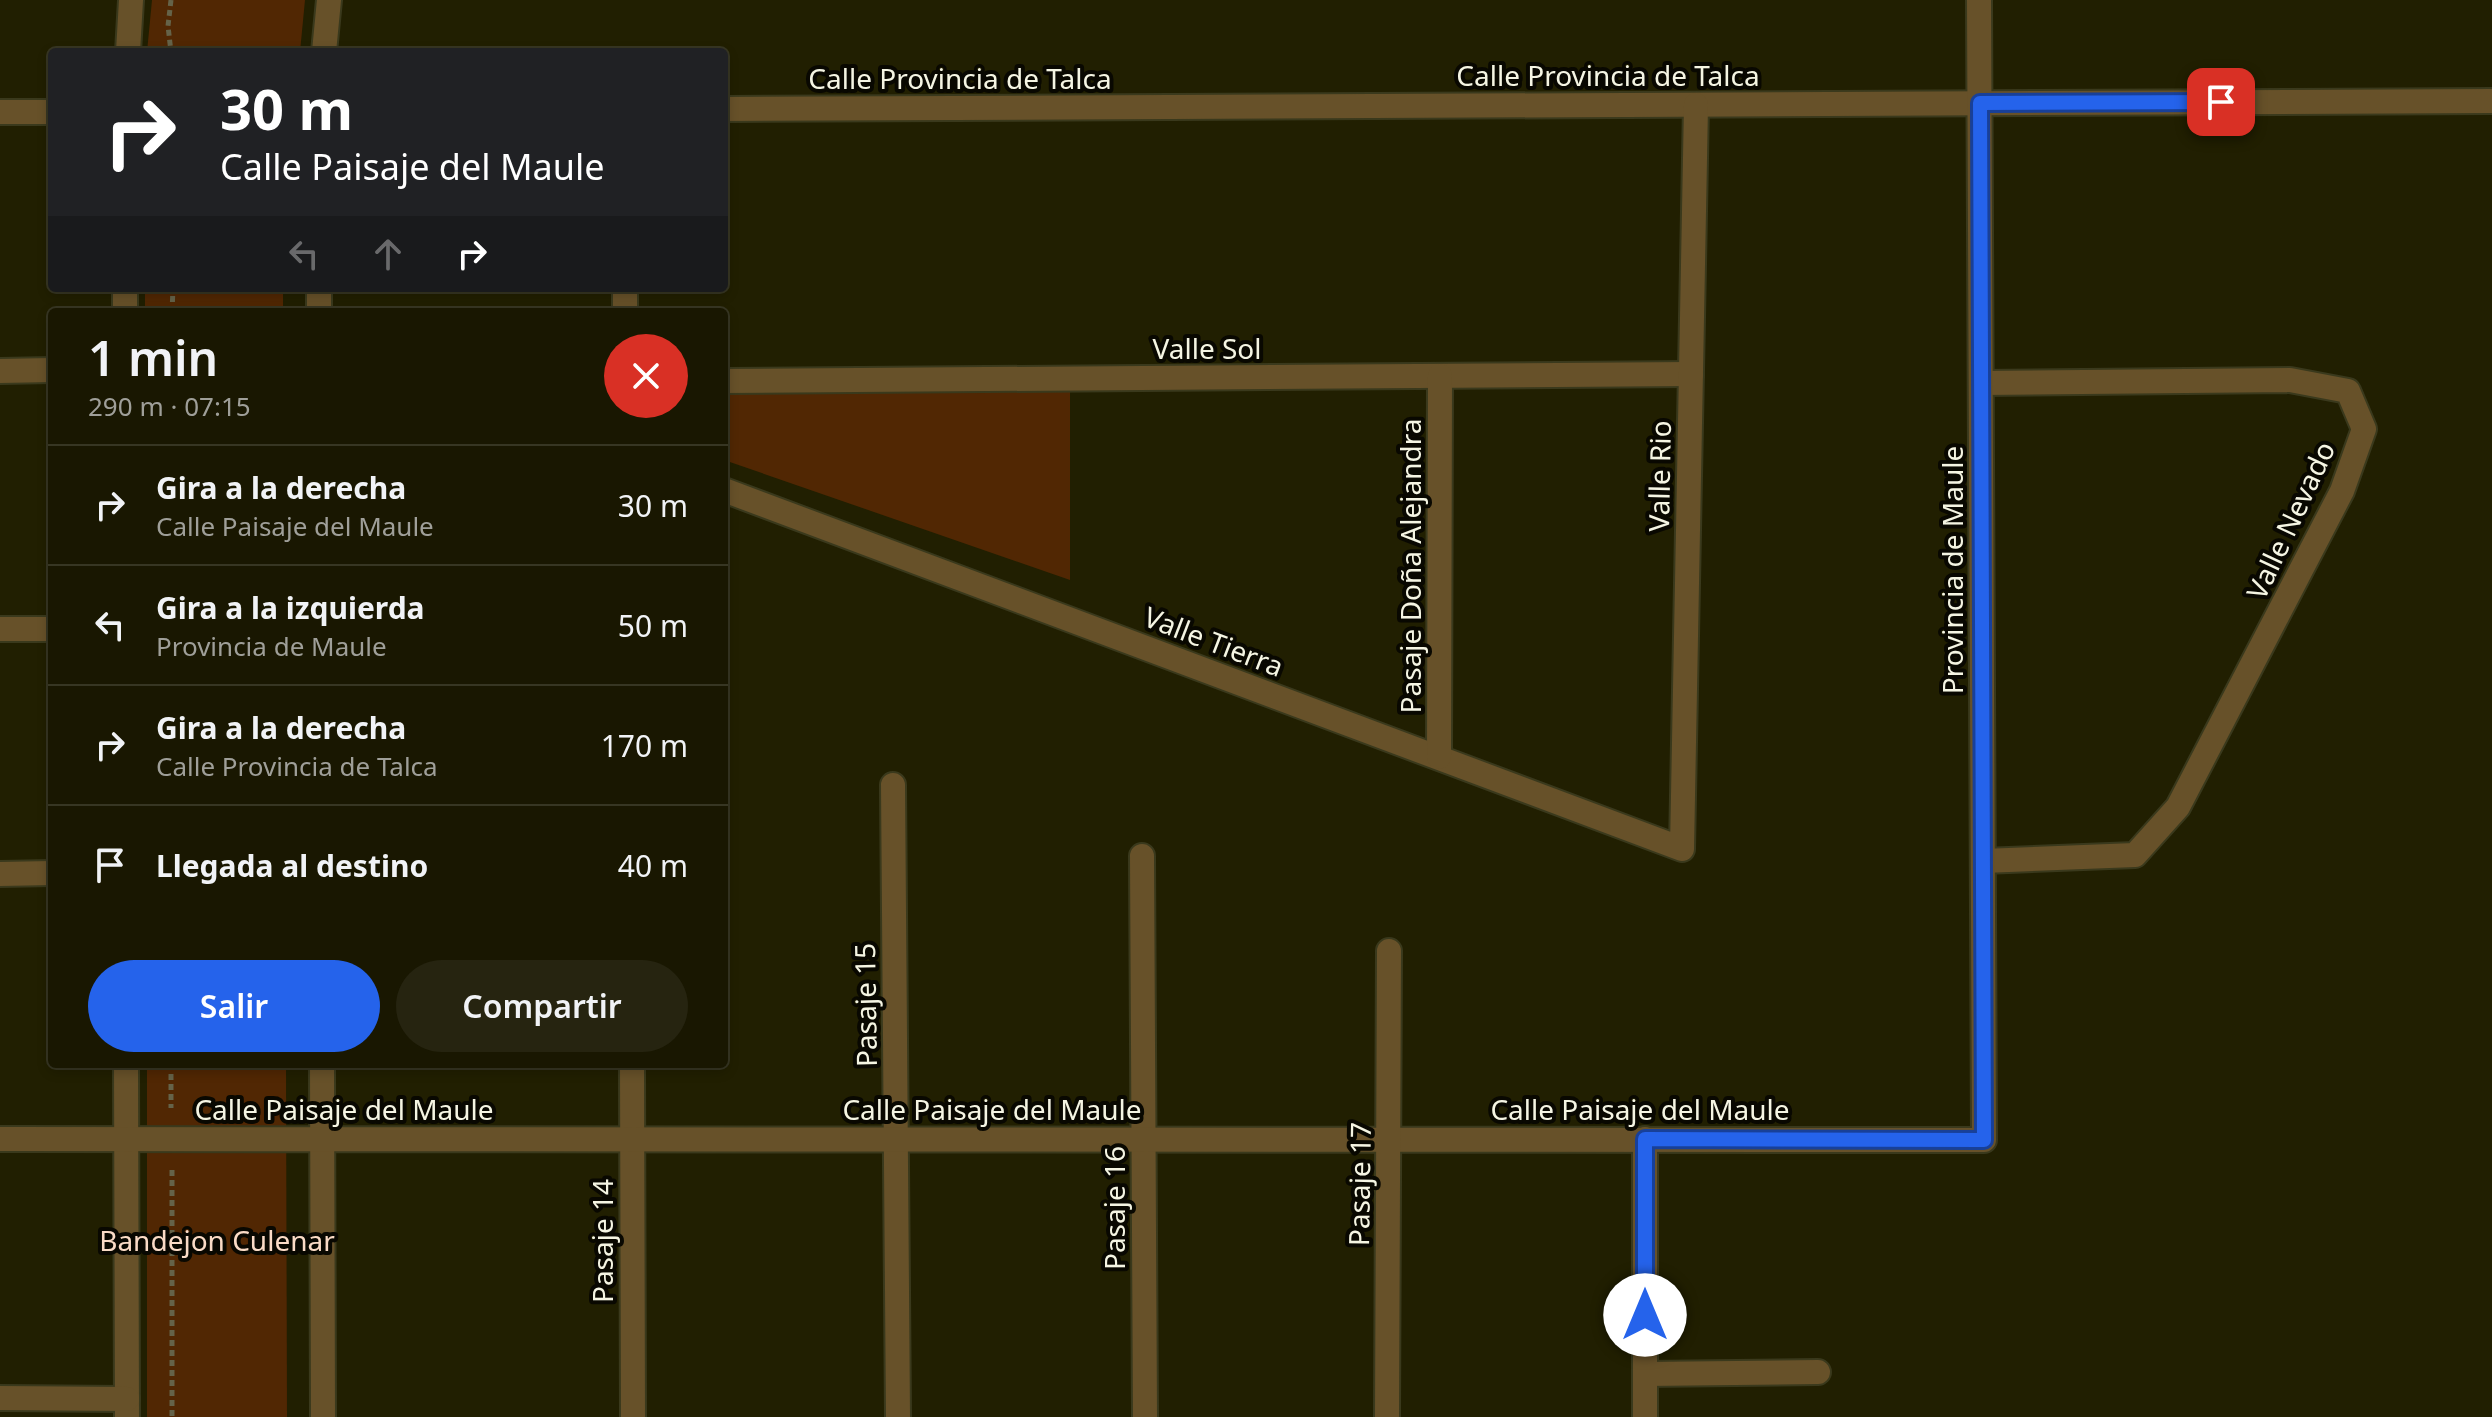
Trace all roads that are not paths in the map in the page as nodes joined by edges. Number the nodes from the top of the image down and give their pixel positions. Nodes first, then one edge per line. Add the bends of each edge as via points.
1 (131, 0) edge
2 (329, 0) edge
3 (1979, 0) edge
4 (128, 48) edge
5 (324, 48) edge
6 (2492, 101) edge
7 (1980, 103) junction
8 (1696, 105) junction
9 (728, 109) edge
10 (0, 112) edge
11 (48, 112) edge
12 (48, 370) edge
13 (0, 371) edge
14 (1691, 374) junction
15 (1440, 376) junction
16 (728, 381) edge
17 (1981, 383) junction
18 (728, 491) edge
19 (0, 629) edge
20 (48, 629) edge
21 (1439, 757) junction
22 (893, 785) dead end
23 (1682, 849) joint
24 (1142, 856) dead end
25 (1983, 861) junction
26 (48, 873) edge
27 (0, 874) edge
28 (1389, 951) dead end
29 (126, 1068) edge
30 (322, 1068) edge
31 (632, 1068) edge
32 (0, 1139) edge
33 (126, 1139) junction
34 (322, 1139) junction
35 (632, 1139) junction
36 (896, 1139) junction
37 (1144, 1139) junction
38 (1645, 1139) junction
39 (1390, 1140) junction
40 (1984, 1140) joint
41 (1818, 1372) dead end
42 (1645, 1374) junction
43 (0, 1398) edge
44 (127, 1408) edge
45 (323, 1417) edge
46 (633, 1417) edge
47 (898, 1417) edge
48 (1145, 1417) edge
49 (1387, 1417) edge
50 (1645, 1417) edge

1 - 4 street
2 - 5 street
3 - 7 street, Provincia de Maule
6 - 7 street, Calle Provincia de Talca
7 - 8 street, Calle Provincia de Talca
7 - 17 street, Provincia de Maule
8 - 9 street, Calle Provincia de Talca
8 - 14 street, Valle Rio
10 - 11 street
12 - 13 street
14 - 15 street, Valle Sol
14 - 23 street, Valle Rio
15 - 16 street, Valle Sol
15 - 21 street, Pasaje Doña Alejandra
17 - 25 street, Provincia de Maule
17 - 25 street, Valle Nevado via 2290,380 2348,391 2364,429 2342,491 2178,807 2135,855
18 - 21 street, Valle Tierra
19 - 20 street
21 - 23 street, Valle Tierra
22 - 36 street, Pasaje 15
24 - 37 street, Pasaje 16
25 - 40 street, Provincia de Maule
26 - 27 street
28 - 39 street, Pasaje 17
29 - 33 street
30 - 34 street
31 - 35 street, Pasaje 14
32 - 33 street, Calle Paisaje del Maule
33 - 34 street, Calle Paisaje del Maule
33 - 44 street
34 - 35 street, Calle Paisaje del Maule
34 - 45 street
35 - 36 street, Calle Paisaje del Maule
35 - 46 street, Pasaje 14
36 - 37 street, Calle Paisaje del Maule
36 - 47 street, Pasaje 15
37 - 39 street, Calle Paisaje del Maule
37 - 48 street, Pasaje 16
38 - 39 street, Calle Paisaje del Maule
38 - 40 street, Calle Paisaje del Maule
38 - 42 street
39 - 49 street, Pasaje 17
41 - 42 street
42 - 50 street
43 - 44 street

